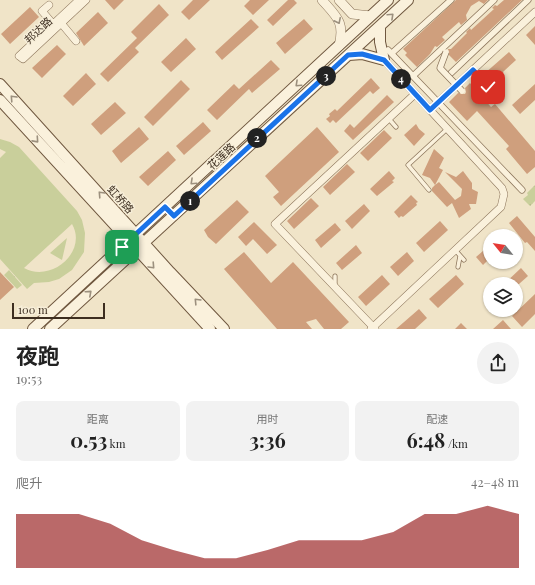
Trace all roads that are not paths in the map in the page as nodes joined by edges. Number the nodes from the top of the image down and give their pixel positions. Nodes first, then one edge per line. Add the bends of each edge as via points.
1 (79, 0) edge
2 (86, 0) edge
3 (322, 0) edge
4 (339, 0) edge
5 (388, 0) edge
6 (408, 0) edge
7 (451, 0) edge
8 (494, 0) edge
9 (528, 0) edge
10 (49, 5) dead end
11 (535, 12) edge
12 (371, 16) junction
13 (57, 24) junction
14 (380, 26) junction
15 (76, 41) dead end
16 (339, 46) junction
17 (446, 52) dead end
18 (388, 54) junction
19 (348, 55) junction
20 (21, 57) dead end
21 (473, 70) junction
22 (451, 73) dead end
23 (414, 76) junction
24 (0, 84) edge
25 (488, 87) dead end
26 (462, 91) dead end
27 (414, 94) junction
28 (0, 100) edge
29 (438, 102) junction
30 (430, 110) junction
31 (388, 119) junction
32 (396, 127) dead end
33 (447, 129) junction
34 (429, 190) dead end
35 (522, 190) dead end
36 (111, 205) junction
37 (165, 207) junction
38 (103, 212) junction
39 (174, 216) junction
40 (133, 237) junction
41 (140, 247) junction
42 (458, 254) junction
43 (464, 260) dead end
44 (458, 267) dead end
45 (98, 270) junction
46 (166, 275) junction
47 (336, 276) dead end
48 (106, 278) junction
49 (335, 286) junction
50 (373, 328) edge
51 (33, 329) edge
52 (50, 329) edge
53 (210, 329) edge
54 (224, 329) edge

1 - 13 street, 邦达路
2 - 13 street, 邦达路
3 -> 16 street via 340,20 342,32
4 - 12 street via 352,14
5 - 12 main road, 花莲路
14 -> 6 main road, 花莲路
7 - 18 street
8 - 23 street
9 - 22 street
10 - 13 street via 42,11
11 - 21 street
12 - 16 main road, 花莲路
13 - 15 street
13 - 20 street, 邦达路
14 - 18 main road via 380,42
14 - 19 main road, 花莲路
16 -> 37 main road, 花莲路
17 - 26 street, bridge via 440,68
18 - 19 main road
18 - 23 street
18 - 27 street
19 - 39 main road, 花莲路
21 - 25 lane
21 - 29 street
23 - 29 street
36 -> 24 main road, 虹桥路
27 - 30 street
27 - 31 street
28 -> 38 main road, 虹桥路
29 - 30 street
29 - 35 street
30 - 33 street
31 - 32 lane
31 - 49 street via 275,224
33 - 34 lane via 408,165
33 - 42 street via 502,188 504,194 501,207
36 - 38 main road
36 - 40 main road, 虹桥路
37 - 39 main road
37 - 40 main road, 花莲路
38 - 40 main road, 虹桥路
39 - 41 main road, 花莲路
40 - 41 main road, 虹桥路
40 - 45 main road, 花莲路
41 - 46 main road, 虹桥路
41 - 48 main road, 花莲路
42 - 43 lane
42 - 44 lane
42 - 50 street
45 - 48 main road
45 - 51 main road, 花莲路
46 - 53 main road, 虹桥路
54 -> 46 main road, 虹桥路
47 - 49 lane
52 -> 48 main road, 花莲路
49 - 50 street

